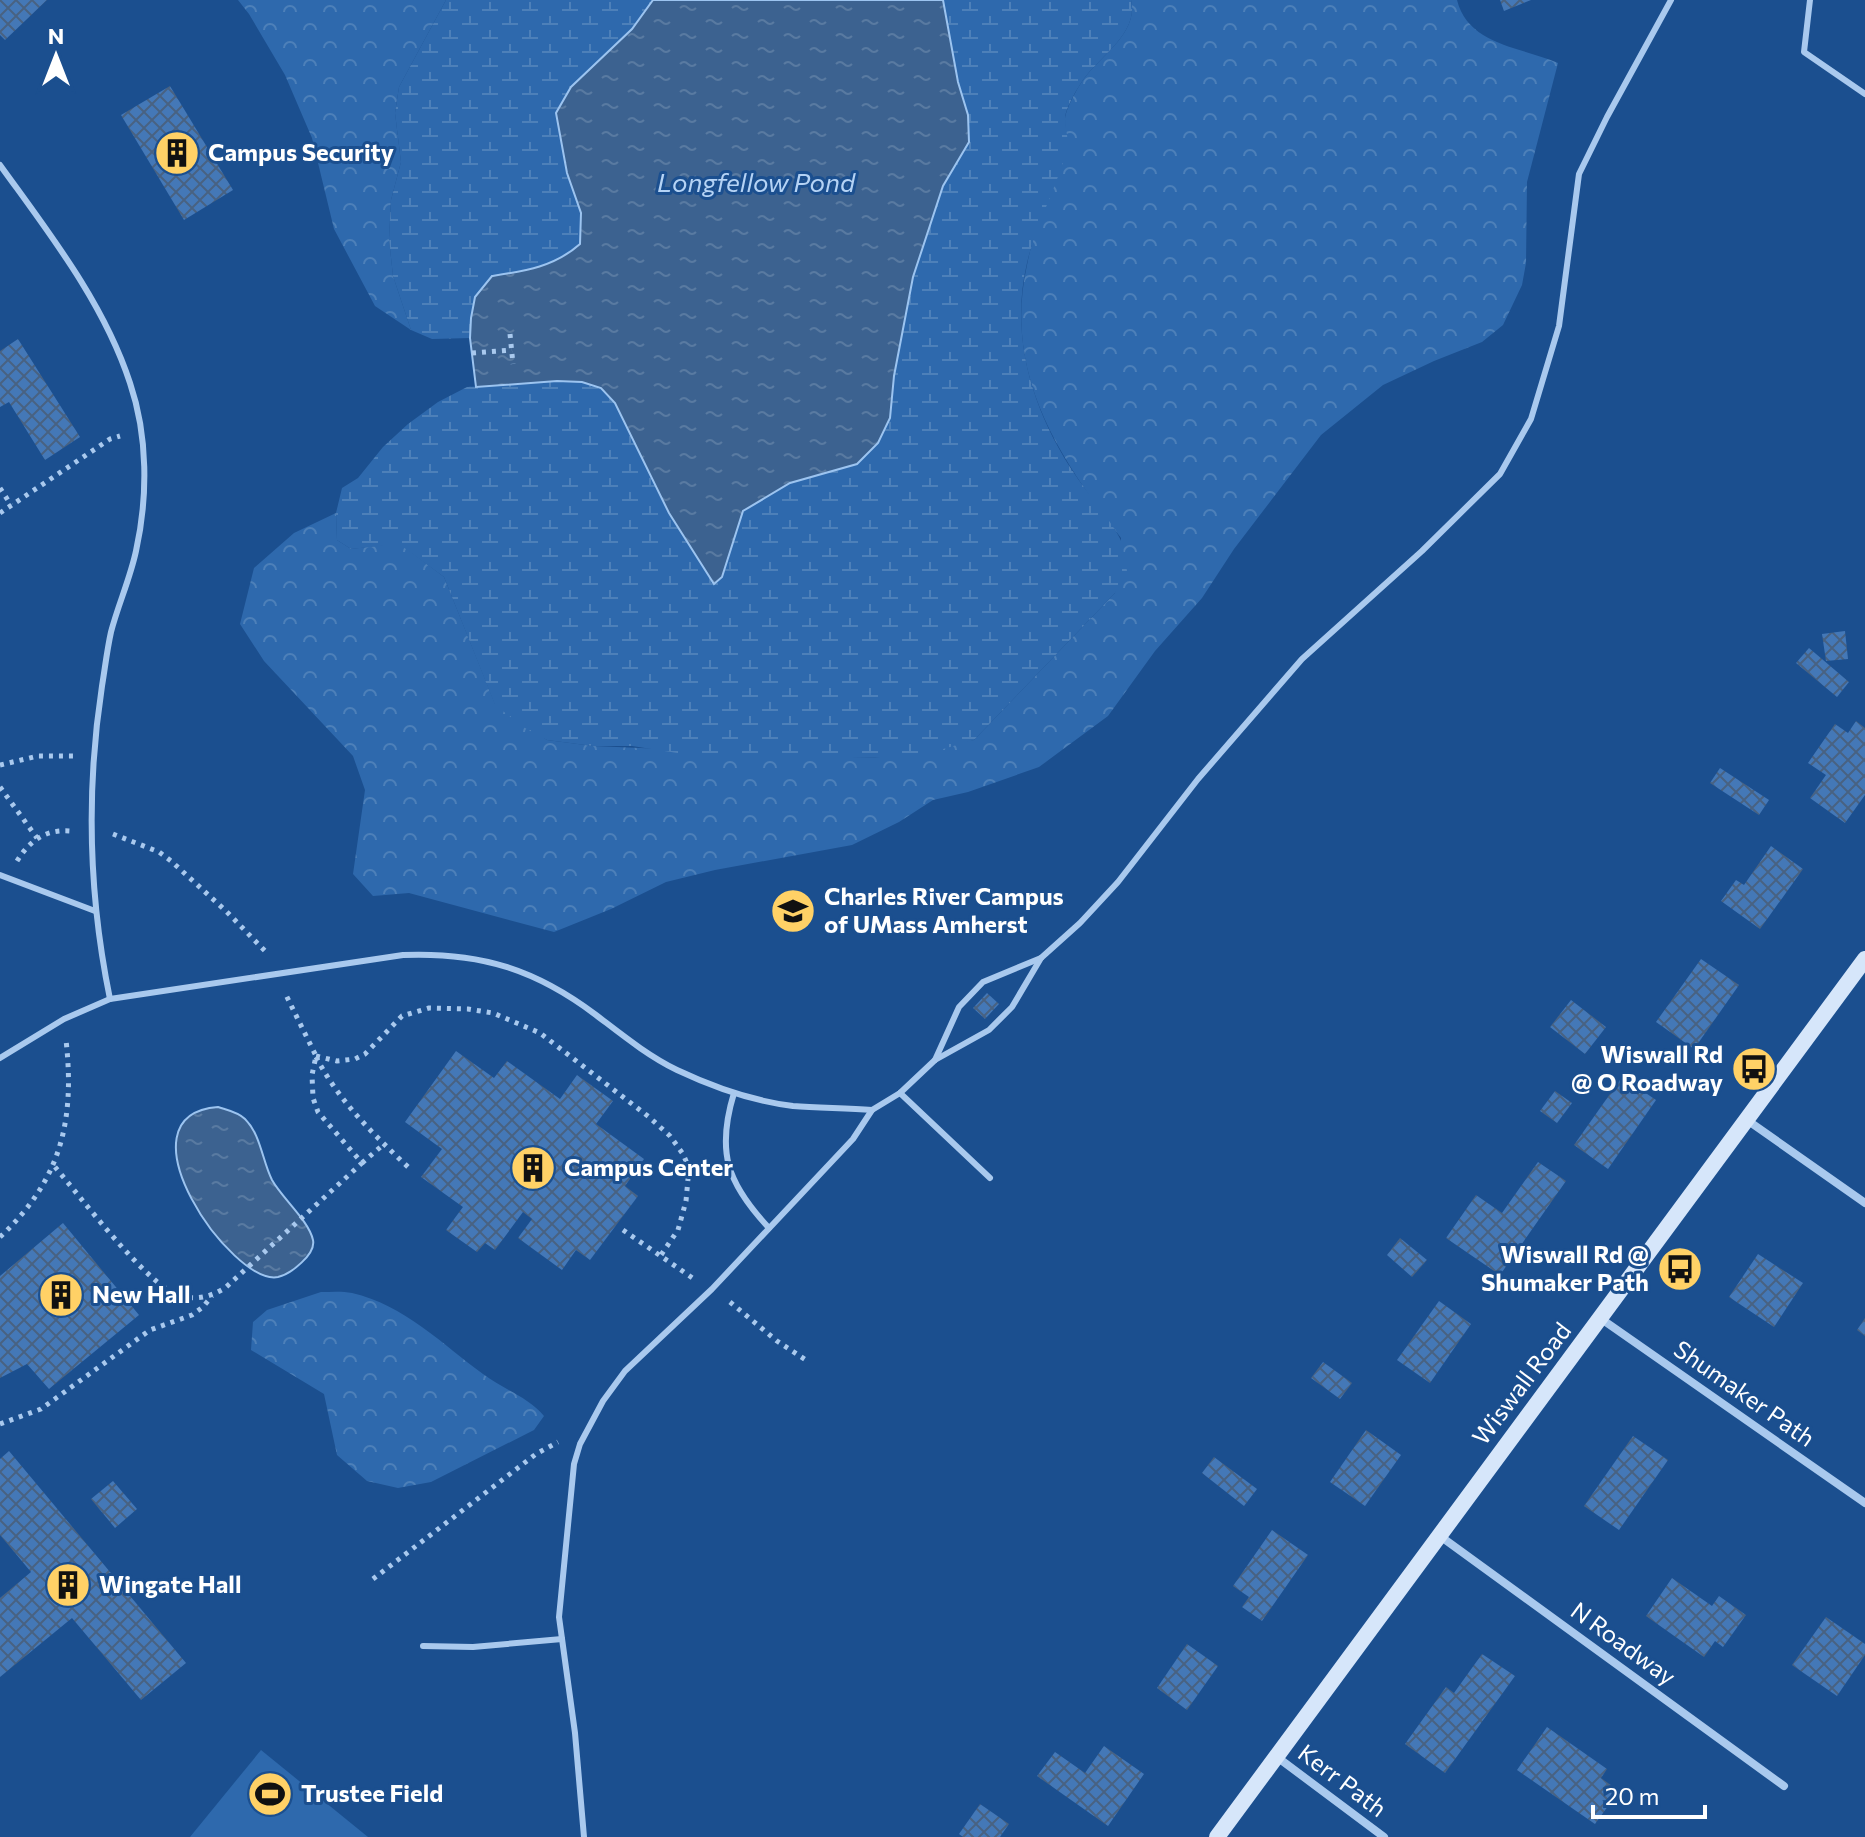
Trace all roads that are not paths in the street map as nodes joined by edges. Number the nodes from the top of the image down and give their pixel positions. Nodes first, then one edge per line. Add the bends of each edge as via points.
1 (1671, 0) edge
2 (1810, 0) edge
3 (1865, 94) edge
4 (0, 165) edge
5 (0, 875) edge
6 (95, 911) junction
7 (1041, 958) junction
8 (1865, 959) edge
9 (110, 999) junction
10 (0, 1058) edge
11 (935, 1060) junction
12 (734, 1093) junction
13 (900, 1093) junction
14 (872, 1110) junction
15 (1747, 1120) junction
16 (990, 1178) dead end
17 (1865, 1203) edge
18 (769, 1228) junction
19 (1600, 1318) junction
20 (1865, 1503) edge
21 (1439, 1535) junction
22 (562, 1639) junction
23 (423, 1646) dead end
24 (1276, 1757) junction
25 (1784, 1786) dead end
26 (584, 1837) edge
27 (1217, 1837) edge
28 (1384, 1837) edge

1 - 7 lane via 1579,174 1559,326 1531,419 1500,474 1302,659 1118,882
2 - 3 lane via 1804,52
4 - 6 lane via 92,300 131,384 141,432 142,522 111,632 94,758
5 - 6 lane
6 - 9 lane
7 - 11 lane via 1012,1007 989,1030
7 - 11 lane via 983,982 959,1007
8 - 15 street, Wiswall Road
9 - 10 lane via 32,1036
9 - 12 lane via 403,955 489,961 549,983 673,1068
11 - 13 lane
12 - 14 lane via 793,1106
12 - 18 lane via 726,1157 742,1198
13 - 14 lane
13 - 16 lane
14 - 18 lane via 853,1139
15 - 17 street
15 - 19 street, Wiswall Road
18 - 22 lane via 625,1371 584,1434 574,1464 559,1617
19 - 20 street, Shumaker Path
19 - 21 street, Wiswall Road
21 - 24 street, Wiswall Road
21 - 25 street, N Roadway
22 - 23 lane
22 - 26 lane
24 - 27 street, Wiswall Road
24 - 28 street, Kerr Path

